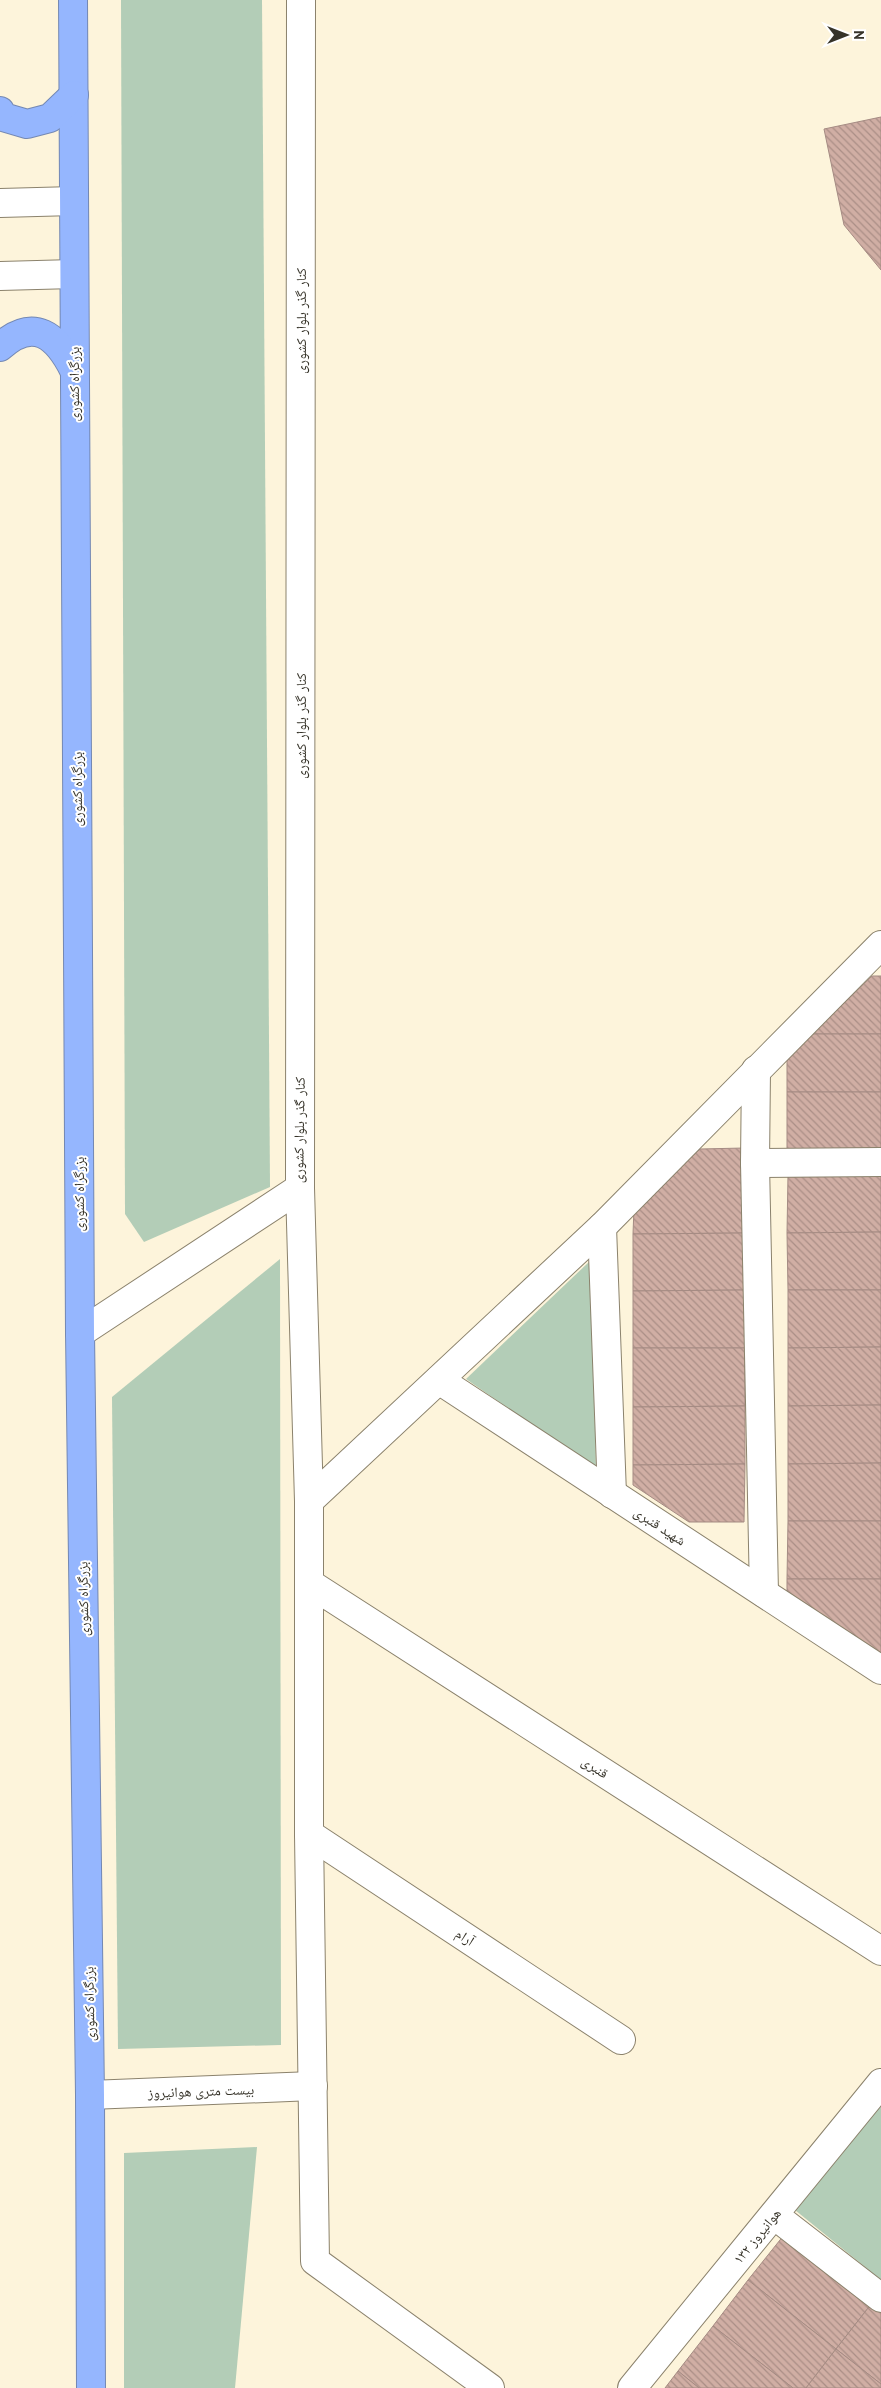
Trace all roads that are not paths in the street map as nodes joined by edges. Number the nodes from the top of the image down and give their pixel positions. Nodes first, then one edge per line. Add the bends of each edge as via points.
1 (73, 0) edge
2 (301, 0) edge
3 (74, 95) junction
4 (0, 111) edge
5 (74, 201) junction
6 (0, 203) edge
7 (74, 274) junction
8 (0, 276) edge
9 (0, 347) edge
10 (74, 370) junction
11 (881, 945) edge
12 (756, 1070) junction
13 (881, 1162) edge
14 (755, 1163) junction
15 (300, 1188) junction
16 (602, 1227) junction
17 (80, 1333) junction
18 (440, 1380) junction
19 (612, 1494) junction
20 (309, 1501) junction
21 (309, 1583) junction
22 (764, 1593) junction
23 (881, 1670) edge
24 (309, 1834) junction
25 (881, 1951) edge
26 (622, 2040) dead end
27 (881, 2083) edge
28 (313, 2086) junction
29 (90, 2095) junction
30 (774, 2215) junction
31 (881, 2298) edge
32 (91, 2388) edge
33 (490, 2388) edge
34 (632, 2388) edge

1 - 3 highway, بزرگراه کشوری
2 - 15 street, کنار گذر بلوار کشوری
3 - 4 highway via 50,118 26,124 3,116
3 - 5 highway, بزرگراه کشوری
5 - 6 street
5 - 7 highway, بزرگراه کشوری
7 - 8 street
7 - 10 highway, بزرگراه کشوری
9 - 10 highway via 23,333 39,333 54,339 65,351
10 - 17 highway, بزرگراه کشوری
11 - 12 street
12 - 14 street
12 - 16 street
13 - 14 street
14 - 22 street
15 - 17 street, کنار گذر بلوار کشوری
15 - 20 street
16 - 18 street
16 - 19 street
17 - 29 highway, بزرگراه کشوری
18 - 19 street, شهید قنبری
18 - 20 street
19 - 22 street, شهید قنبری
20 - 21 street
21 - 24 street
21 - 25 street, قنبری
22 - 23 street, شهید قنبری
24 - 26 street, آرام
24 - 28 street
27 - 30 street, هوانیروز ۱۳۲
28 - 29 street, بیست متری هوانیروز
28 - 33 street via 315,2261
29 - 32 highway, بزرگراه کشوری
30 - 31 street
30 - 34 street, هوانیروز ۱۳۲

